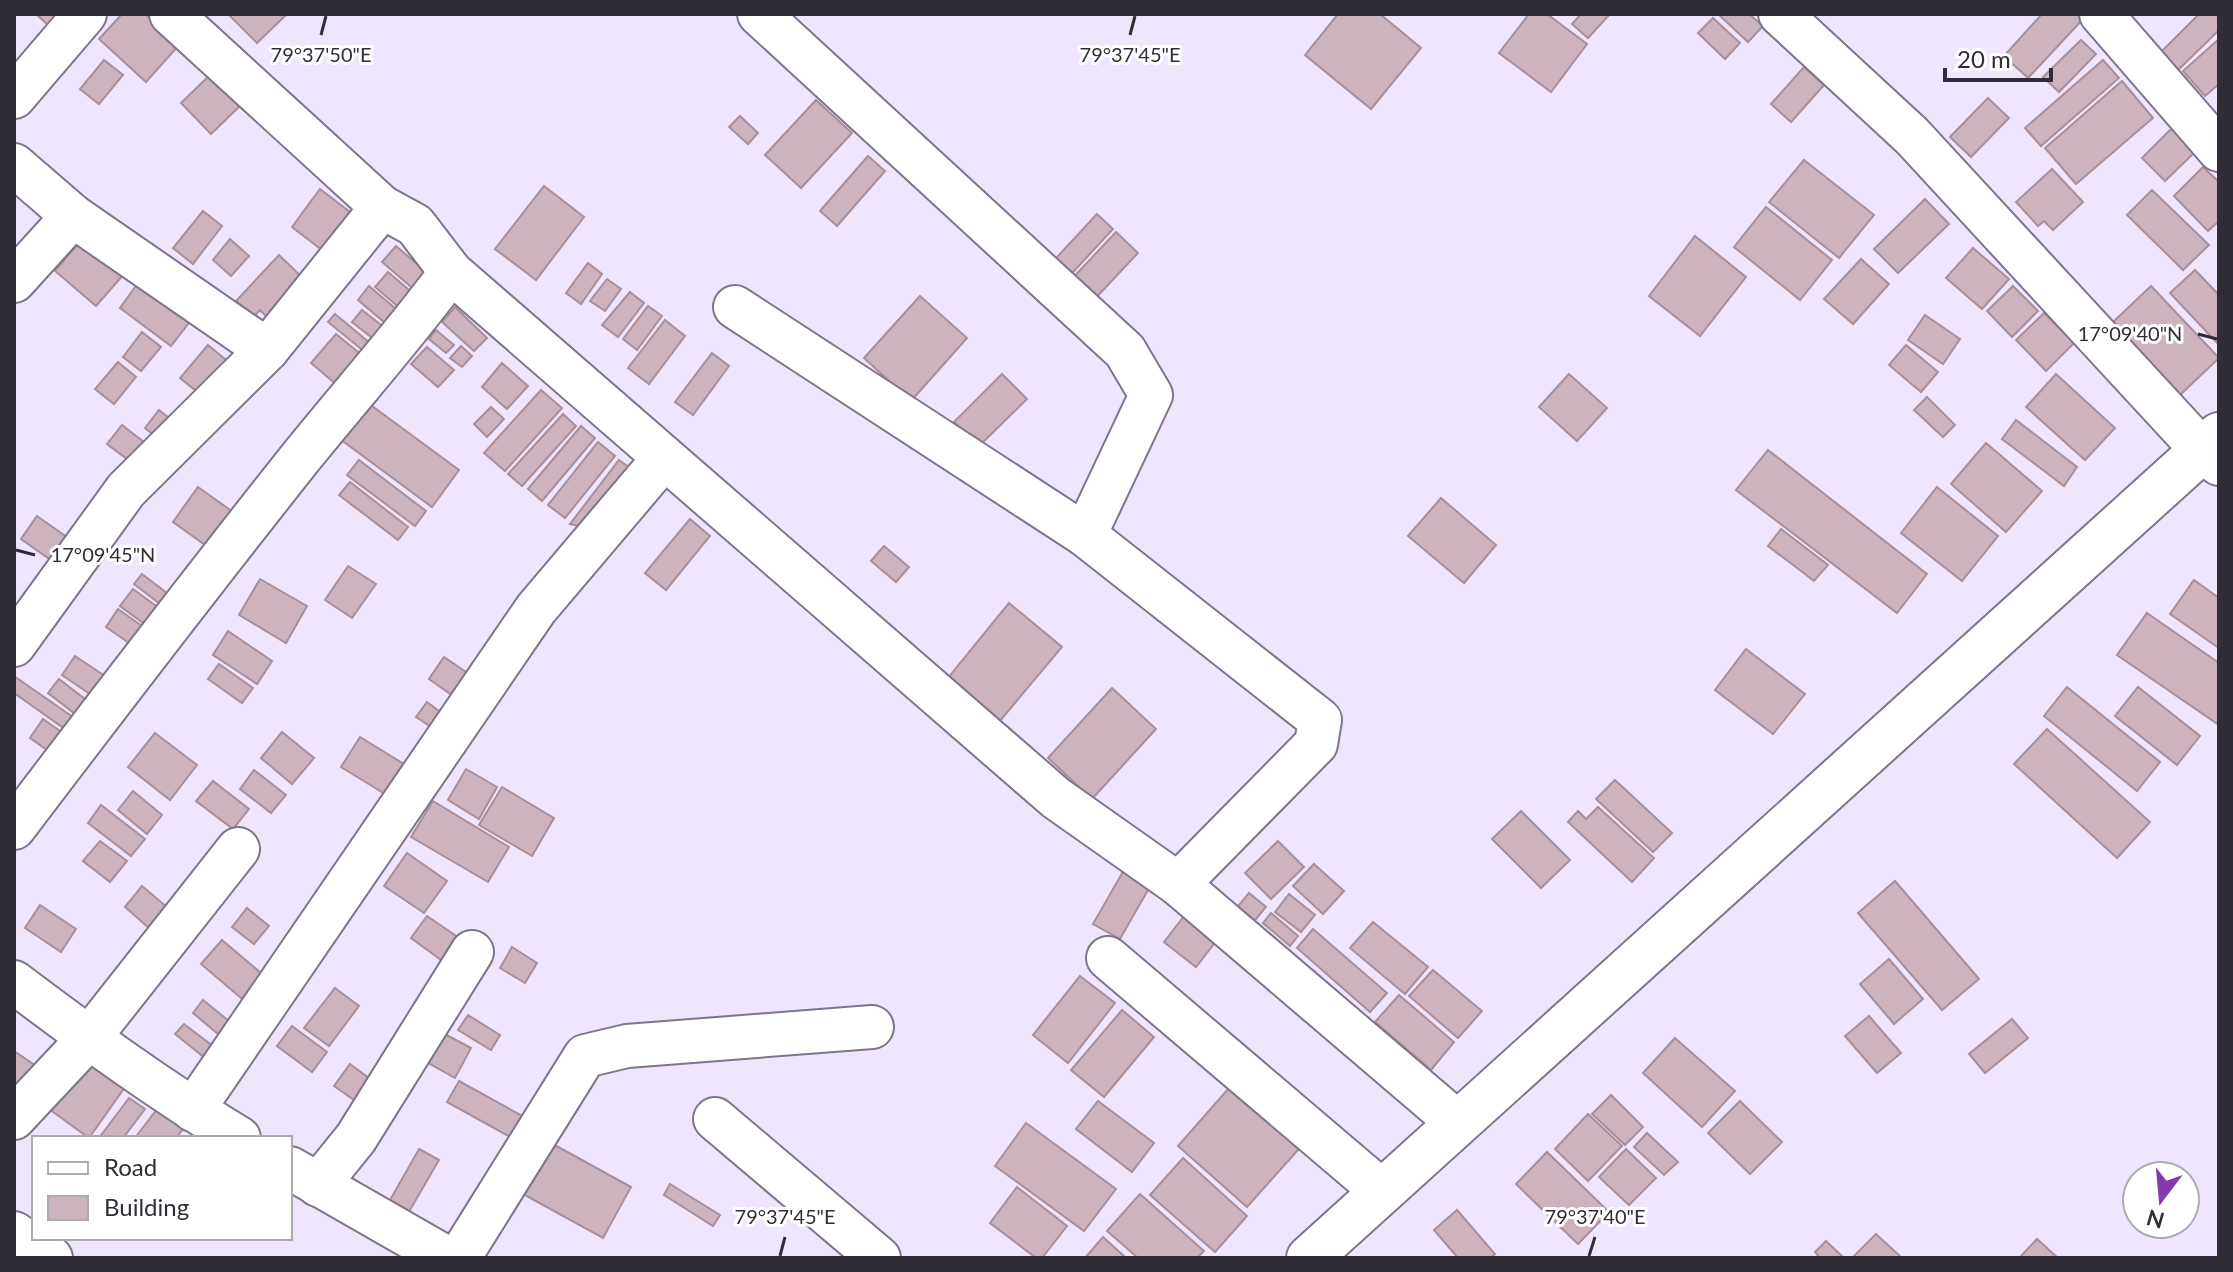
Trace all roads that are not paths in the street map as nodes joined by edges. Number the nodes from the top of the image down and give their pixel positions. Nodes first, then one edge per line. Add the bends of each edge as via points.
1 (85, 14) edge
2 (171, 14) edge
3 (759, 14) edge
4 (1780, 14) edge
5 (2101, 14) edge
6 (14, 97) edge
7 (2219, 150) edge
8 (14, 165) edge
9 (382, 207) junction
10 (73, 216) junction
11 (451, 272) junction
12 (14, 281) edge
13 (735, 307) dead end
14 (267, 350) junction
15 (2213, 449) edge
16 (664, 458) junction
17 (1085, 535) junction
18 (14, 645) edge
19 (14, 828) edge
20 (238, 849) dead end
21 (1178, 884) junction
22 (472, 952) dead end
23 (1108, 958) dead end
24 (14, 982) edge
25 (872, 1027) dead end
26 (89, 1038) junction
27 (193, 1110) junction
28 (14, 1118) edge
29 (715, 1119) dead end
30 (1458, 1123) junction
31 (236, 1136) edge
32 (304, 1176) edge
33 (1383, 1192) junction
34 (14, 1233) edge
35 (51, 1258) edge
36 (447, 1258) edge
37 (459, 1258) edge
38 (879, 1258) edge
39 (1309, 1258) edge

1 - 6 street
2 - 9 street
3 - 17 street via 1125,351 1151,395
4 - 15 street via 1912,136
5 - 7 street
8 - 10 street
9 - 11 street via 415,225
9 - 14 street
10 - 12 street
10 - 14 street
11 - 16 street
11 - 19 street
13 - 17 street
14 - 18 street via 126,490
15 - 30 main road
16 - 21 street via 1056,798
16 - 27 street via 536,609
17 - 21 street via 1320,720 1316,744
20 - 26 street
21 - 30 street
22 - 32 street via 356,1138
23 - 33 street
24 - 26 street
25 - 37 street via 627,1046 585,1056
26 - 27 street
26 - 28 street
27 - 31 street
29 - 38 street
30 - 33 main road
32 - 36 street
33 - 39 main road
34 - 35 street

